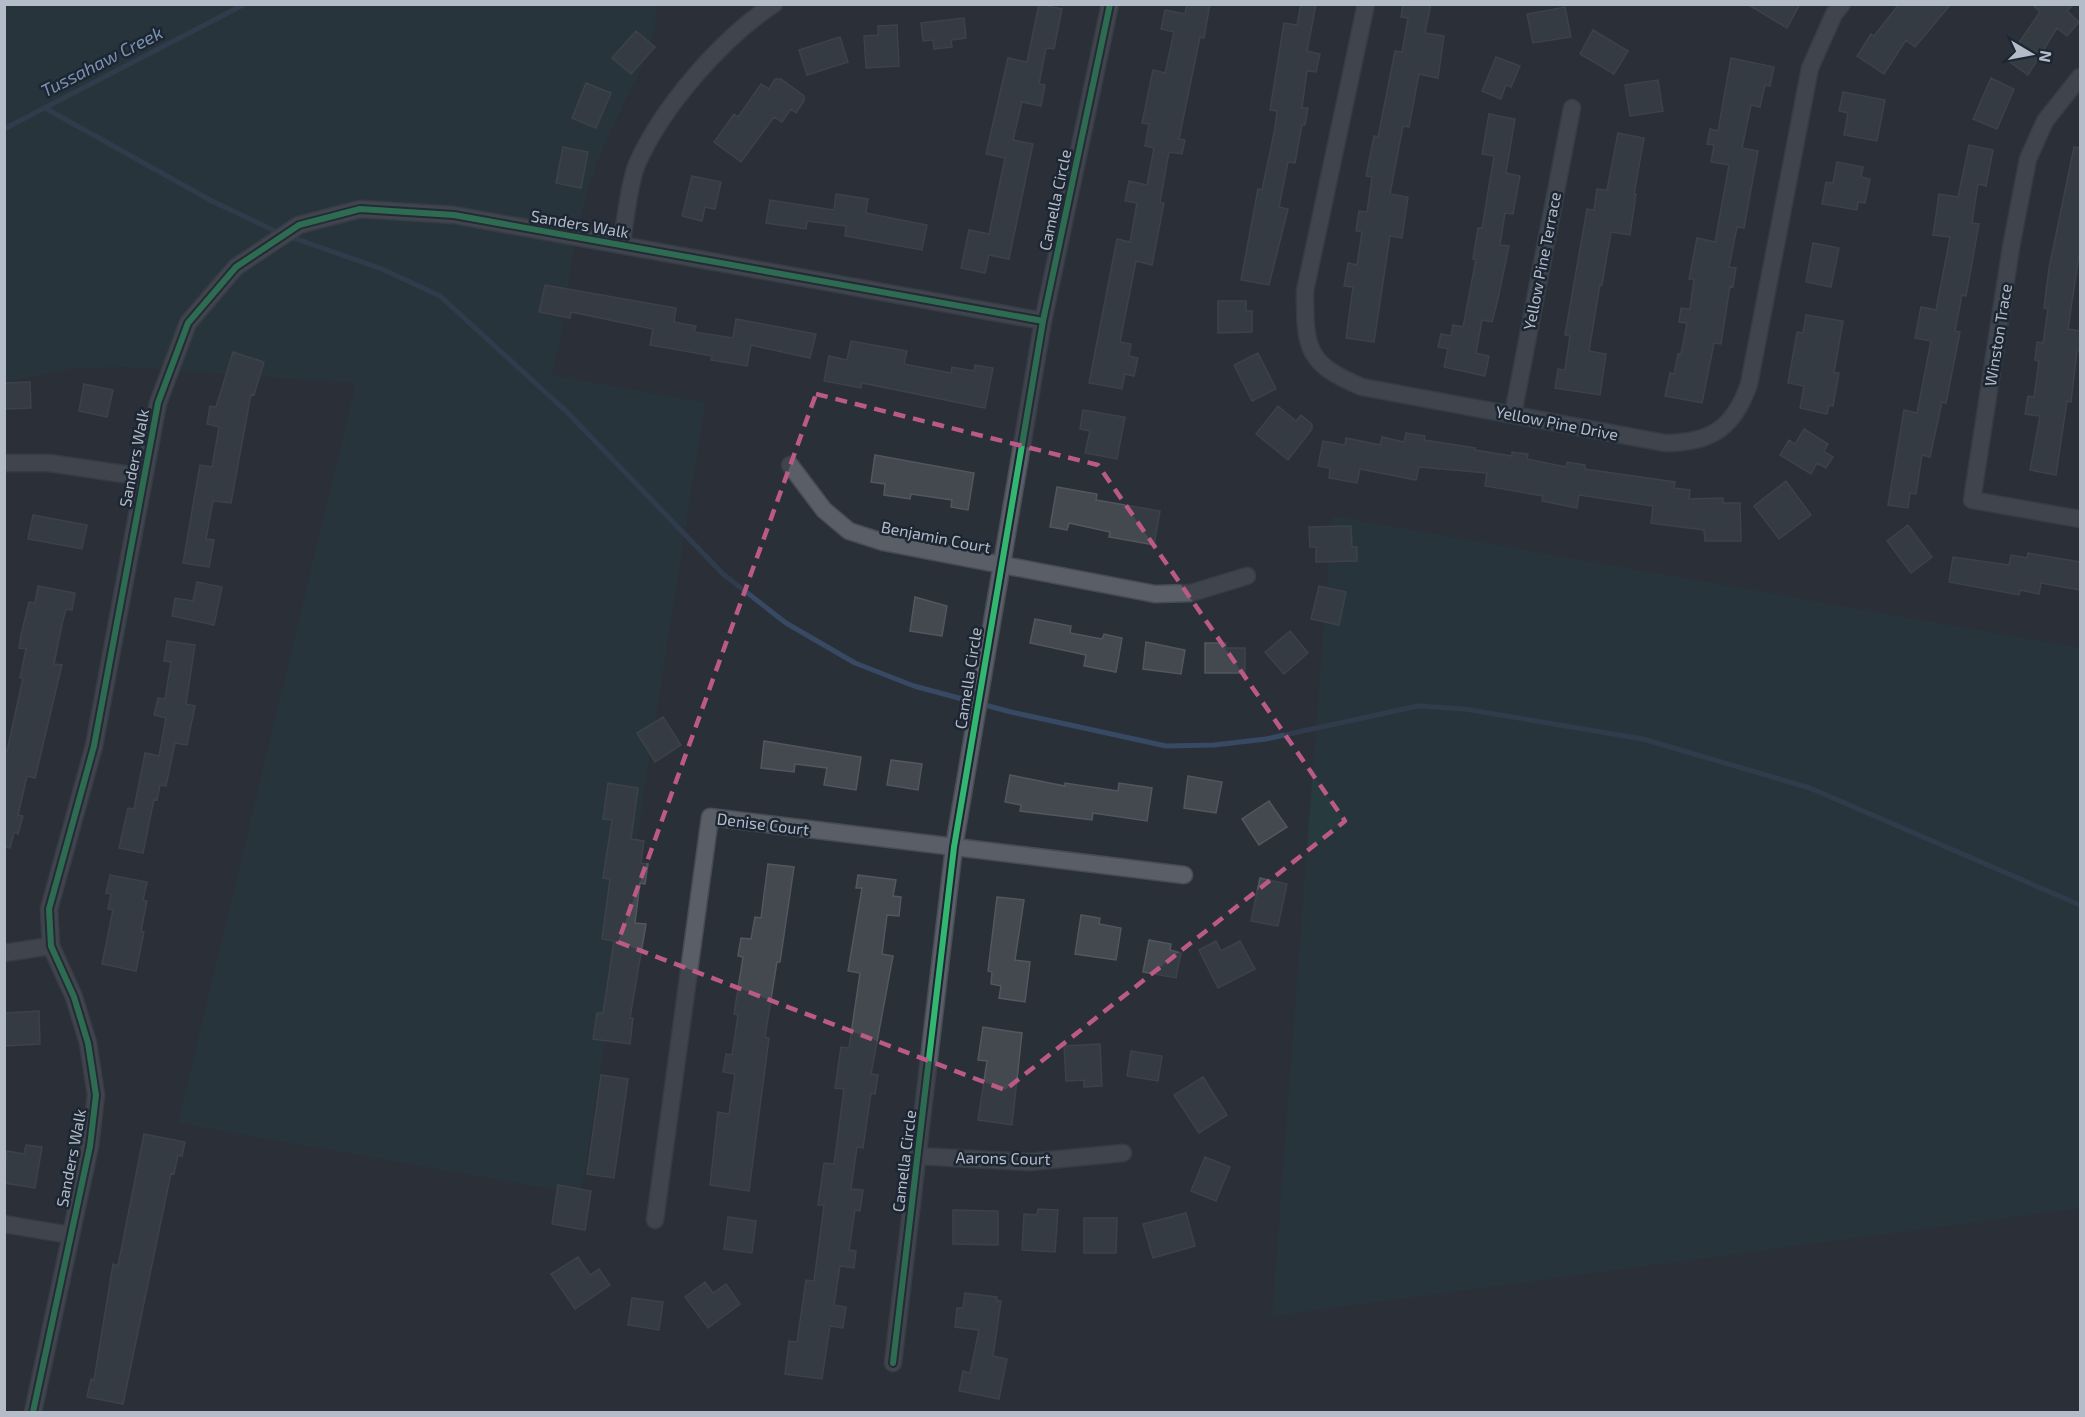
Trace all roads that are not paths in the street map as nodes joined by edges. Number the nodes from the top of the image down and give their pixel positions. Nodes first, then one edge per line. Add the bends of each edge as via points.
1 (774, 4) edge
2 (1110, 4) edge
3 (1366, 4) edge
4 (1842, 4) edge
5 (2080, 76) edge
6 (1572, 108) dead end
7 (621, 245) junction
8 (1043, 321) junction
9 (1513, 414) junction
10 (4, 463) edge
11 (790, 465) dead end
12 (144, 477) junction
13 (2080, 519) edge
14 (1000, 563) junction
15 (1247, 576) dead end
16 (954, 847) junction
17 (1184, 875) dead end
18 (51, 946) junction
19 (4, 953) edge
20 (1123, 1153) dead end
21 (918, 1156) junction
22 (655, 1220) dead end
23 (4, 1224) edge
24 (70, 1235) junction
25 (893, 1363) dead end
26 (33, 1413) edge

1 - 7 street via 727,43 690,82 661,123 637,165
2 - 8 street, Camella Circle
3 - 9 street, Yellow Pine Drive via 1305,291 1305,333 1315,357 1332,375 1362,387
4 - 9 street, Yellow Pine Drive via 1810,68 1749,384 1730,421 1712,436 1690,443 1665,443
5 - 13 street, Winston Trace via 2045,121 2028,159 1972,500
6 - 9 street, Yellow Pine Terrace
7 - 8 street, Sanders Walk
7 - 12 street, Sanders Walk via 442,214 360,209 299,225 236,267 188,323 158,403
8 - 14 street, Camella Circle
10 - 12 street via 49,463
11 - 14 street, Benjamin Court via 824,510 849,531 883,542
12 - 18 street, Sanders Walk via 94,746 50,909
14 - 15 street, Benjamin Court via 1155,594 1191,592
14 - 16 street, Camella Circle
16 - 17 street, Denise Court
16 - 21 street, Camella Circle
16 - 22 street, Denise Court via 710,817
18 - 19 street
18 - 24 street, Sanders Walk via 74,997 88,1043 96,1095 90,1146
20 - 21 street, Aarons Court via 1029,1162
21 - 25 street, Camella Circle
23 - 24 street
24 - 26 street, Sanders Walk

